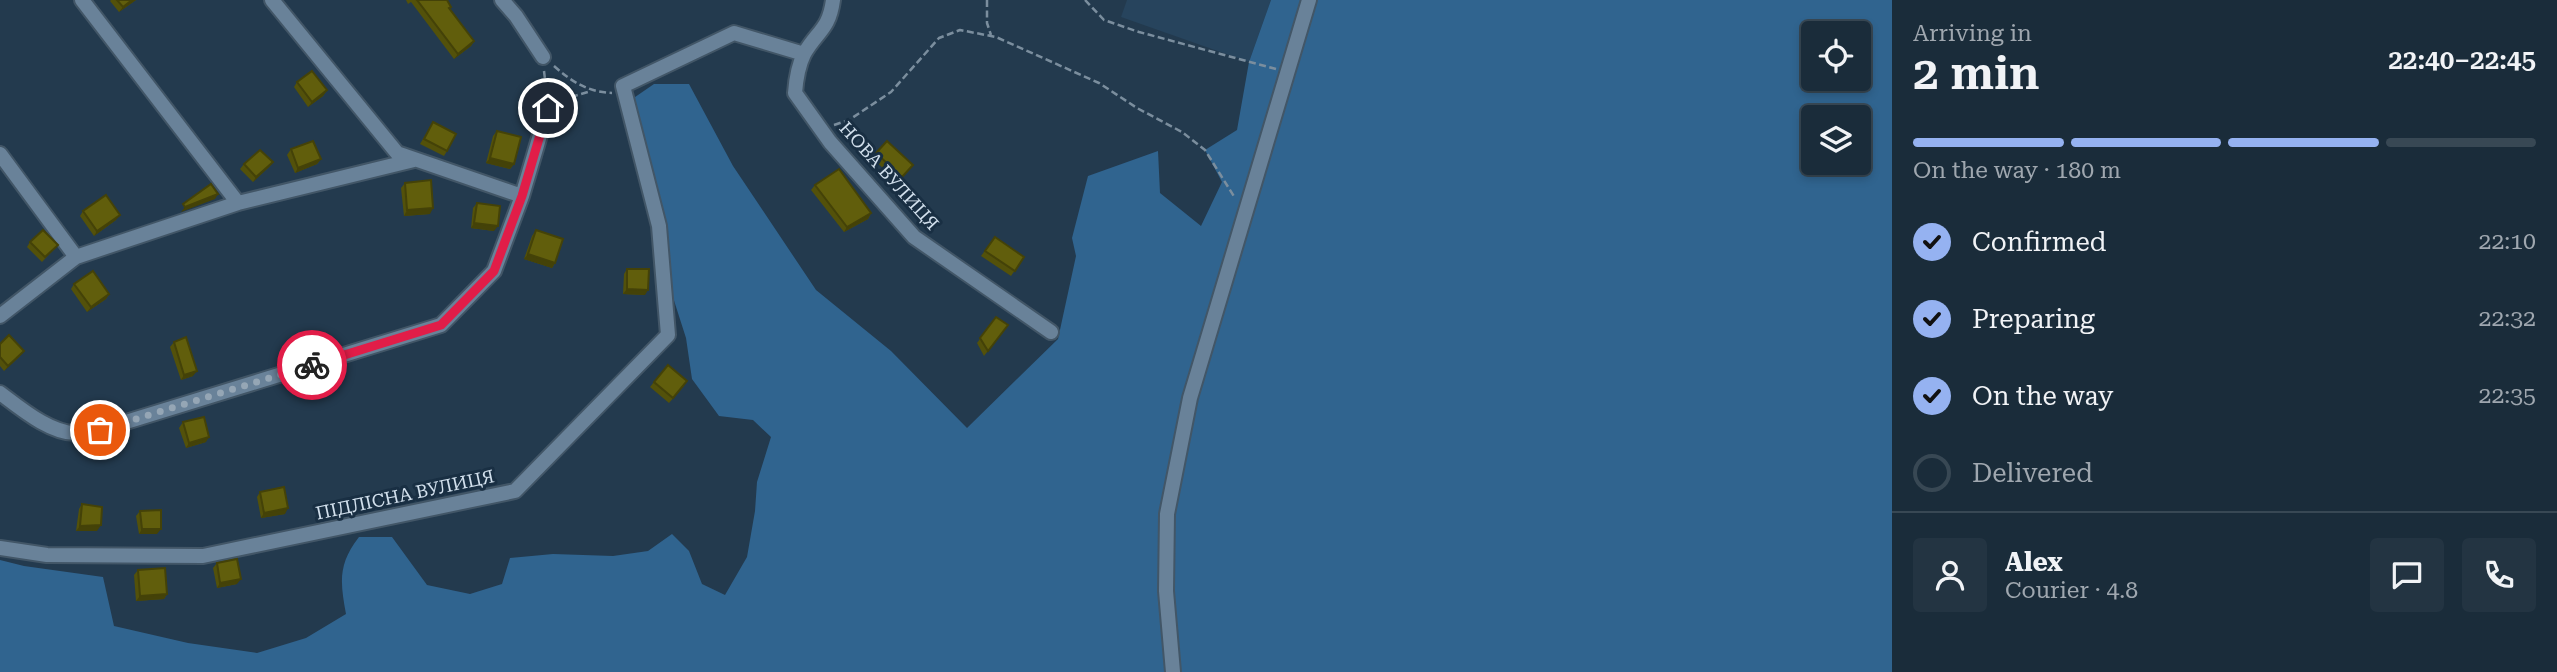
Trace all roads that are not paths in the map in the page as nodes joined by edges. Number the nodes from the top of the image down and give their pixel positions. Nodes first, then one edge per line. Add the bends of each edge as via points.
1 (82, 0) edge
2 (272, 0) edge
3 (502, 0) edge
4 (833, 0) edge
5 (1309, 0) edge
6 (804, 54) junction
7 (543, 57) road end
8 (548, 108) road end
9 (0, 154) edge
10 (414, 160) junction
11 (522, 196) junction
12 (238, 203) junction
13 (76, 257) junction
14 (0, 316) edge
15 (1051, 332) dead end
16 (0, 393) edge
17 (0, 548) edge
18 (1173, 672) edge

1 - 12 street
2 - 10 street via 397,153
3 - 7 street
4 - 6 street, НОВА ВУЛИЦЯ via 830,19
5 - 18 street via 1190,398 1167,514 1166,591
6 - 15 street, НОВА ВУЛИЦЯ via 794,93 914,237
6 - 17 street, ПІДЛІСНА ВУЛИЦЯ via 734,33 623,86 659,226 668,335 515,492 203,556 47,555
8 - 11 street
9 - 13 street
10 - 11 street
10 - 12 street
11 - 16 street via 494,271 441,325 75,434 49,426
12 - 13 street
13 - 14 street

